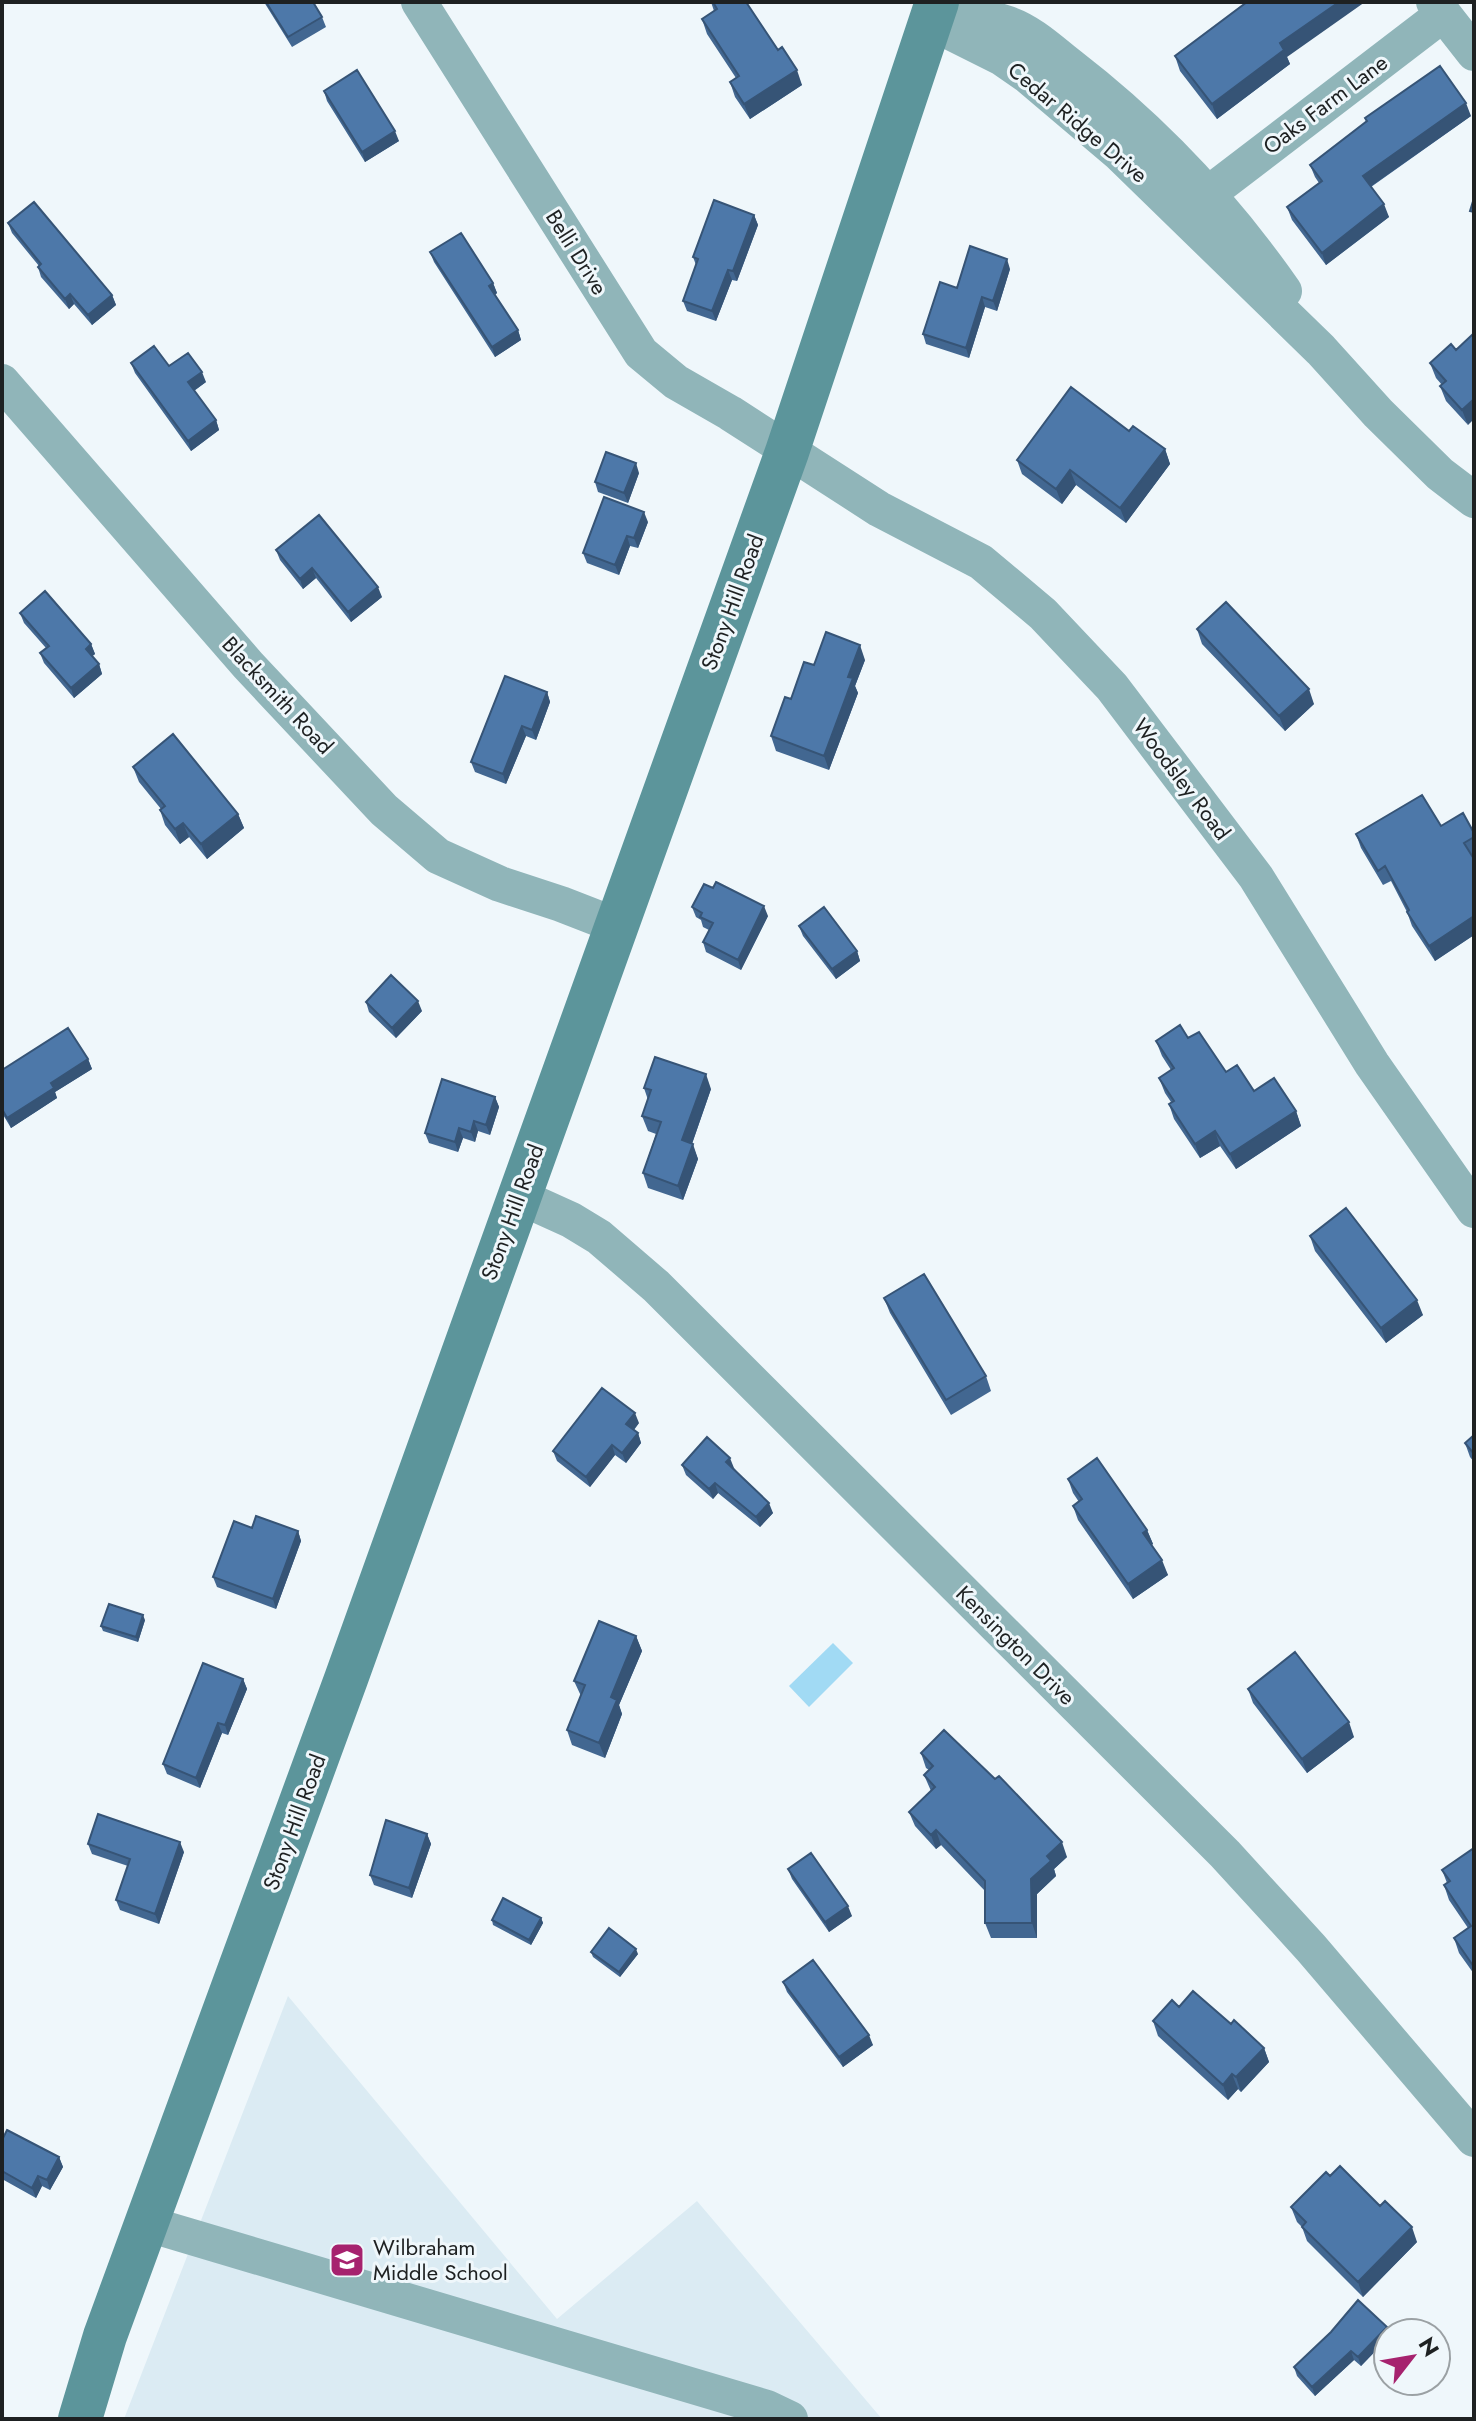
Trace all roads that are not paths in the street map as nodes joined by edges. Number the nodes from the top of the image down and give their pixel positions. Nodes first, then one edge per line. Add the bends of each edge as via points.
1 (419, 2) edge
2 (1438, 8) edge
3 (921, 9) edge
4 (1474, 53) edge
5 (1208, 194) junction
6 (1321, 350) junction
7 (2, 382) edge
8 (787, 452) junction
9 (1474, 500) edge
10 (615, 925) junction
11 (518, 1196) junction
12 (1474, 1210) edge
13 (1474, 2139) edge
14 (148, 2224) junction
15 (80, 2419) edge
16 (790, 2419) edge

1 - 8 street, Belli Drive via 641,353 676,382
2 - 4 street, Oaks Farm Lane
2 - 5 street, Oaks Farm Lane
3 - 5 street, Cedar Ridge Drive via 987,17 1032,37 1135,120
3 - 6 street, Cedar Ridge Drive via 1028,76 1120,154
3 - 8 main road, Stony Hill Road
5 - 6 street, Cedar Ridge Drive via 1261,259
6 - 9 street, Cedar Ridge Drive via 1440,474
7 - 10 street, Blacksmith Road via 248,665 384,810 438,856
8 - 10 main road, Stony Hill Road
8 - 12 street, Woodsley Road via 879,509 981,562 1043,614 1112,687 1256,877 1372,1064
10 - 11 main road, Stony Hill Road
11 - 13 street, Kensington Drive via 599,1237 667,1297 1225,1854
11 - 14 main road, Stony Hill Road
14 - 15 main road, Stony Hill Road
14 - 16 street

